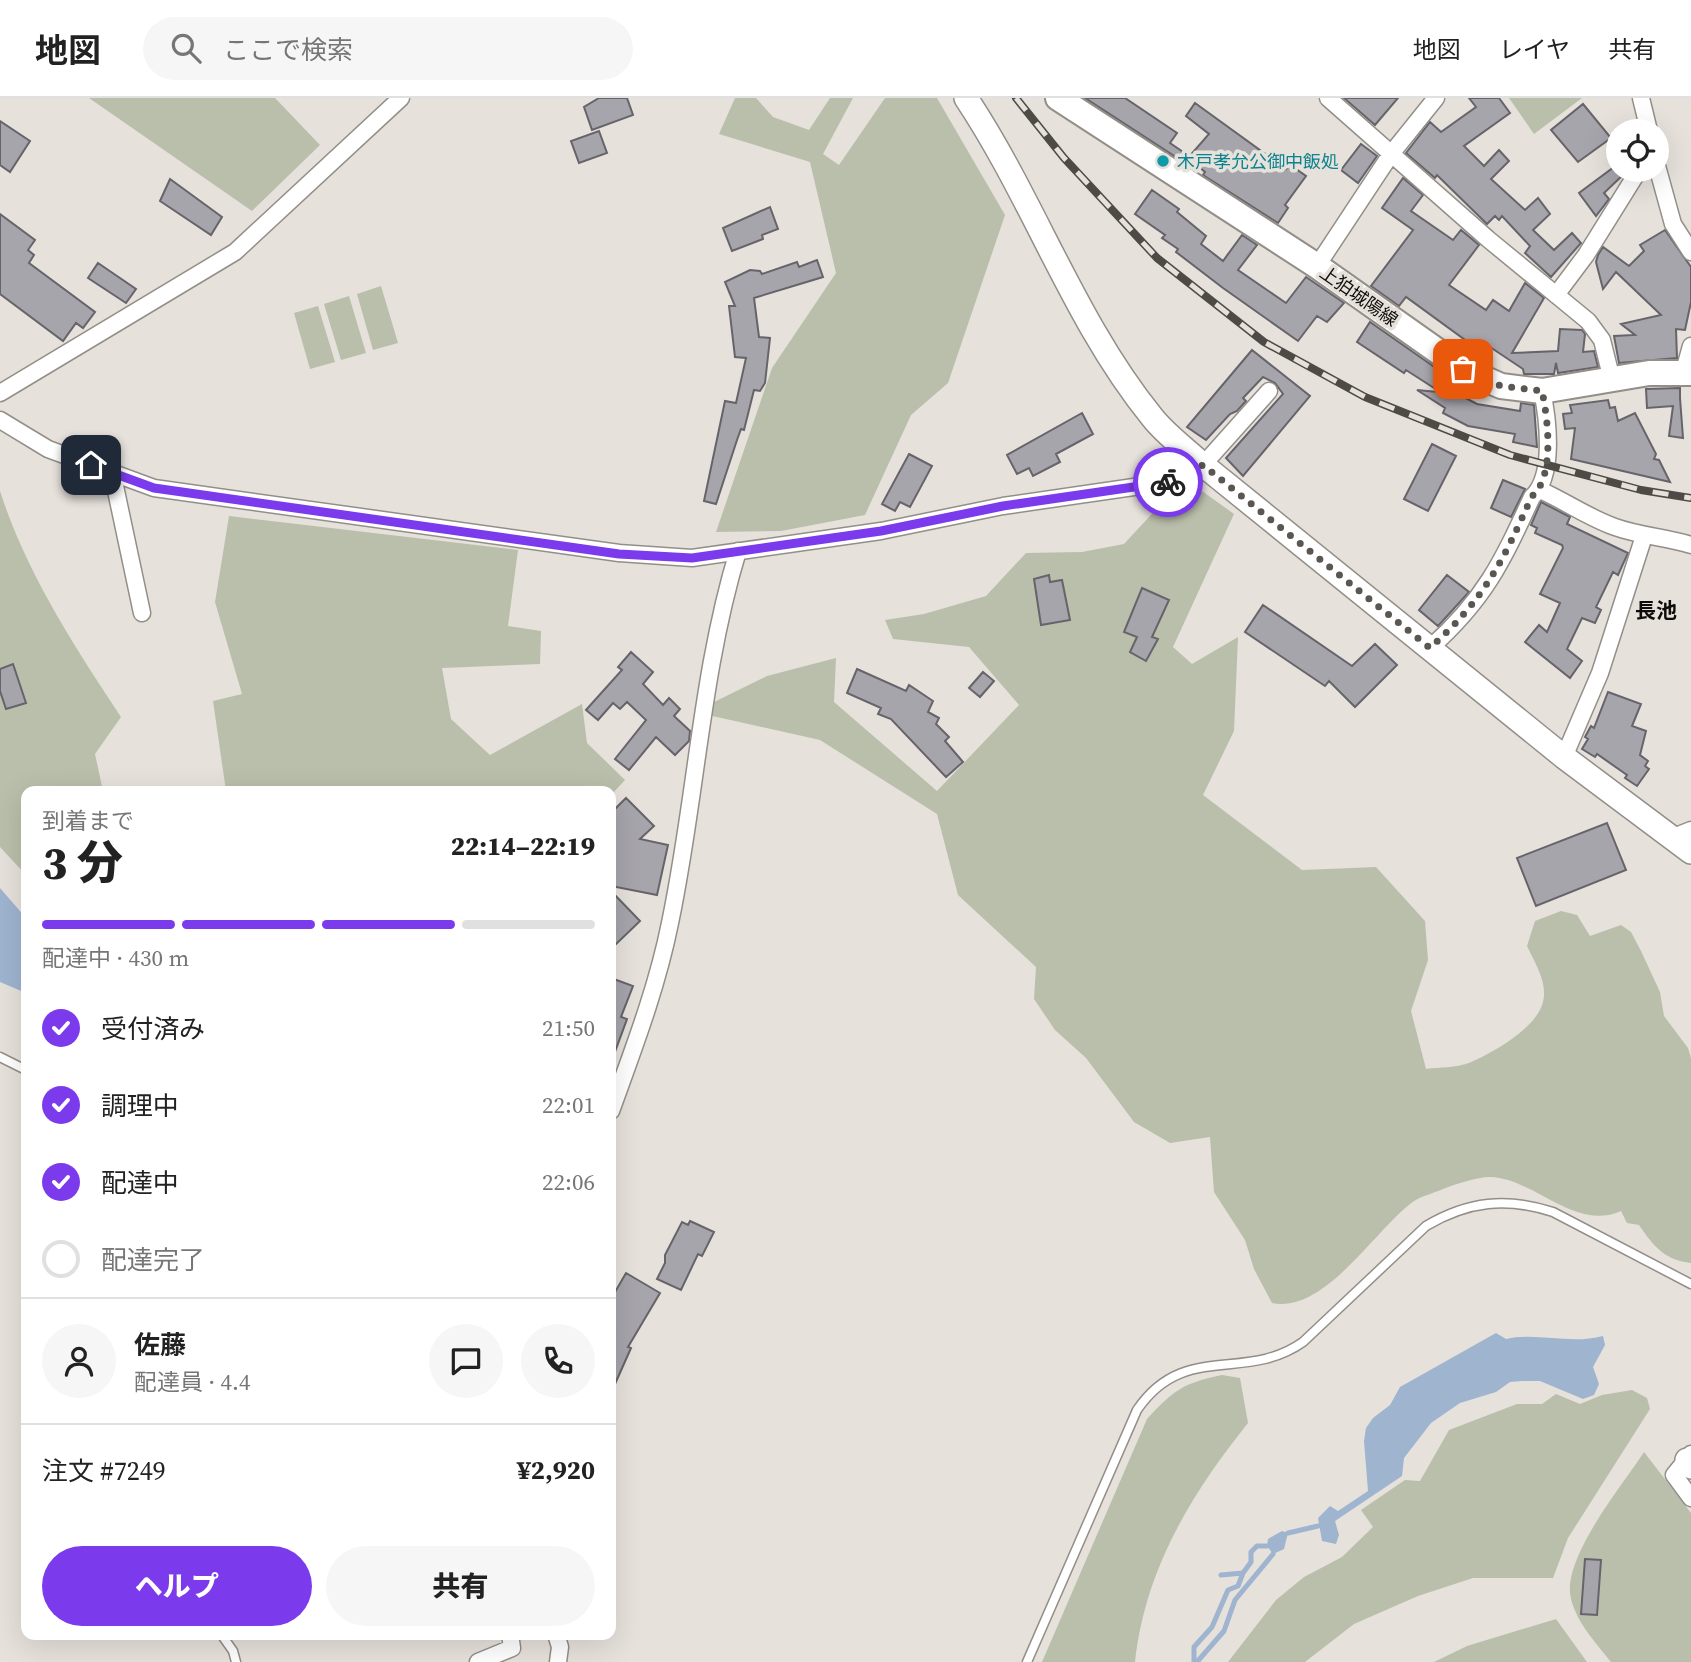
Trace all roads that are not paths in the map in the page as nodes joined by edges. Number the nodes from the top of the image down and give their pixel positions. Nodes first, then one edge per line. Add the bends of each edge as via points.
1 (401, 98) edge
2 (966, 98) edge
3 (1058, 98) edge
4 (1328, 98) edge
5 (1436, 98) edge
6 (1641, 98) edge
7 (1646, 119) edge
8 (1391, 154) junction
9 (1632, 182) edge
10 (1661, 182) edge
11 (1691, 252) edge
12 (1318, 266) junction
13 (1556, 295) junction
14 (1691, 346) edge
15 (1687, 372) edge
16 (1612, 380) junction
17 (1269, 391) dead end
18 (1542, 391) junction
19 (0, 393) edge
20 (0, 420) edge
21 (1203, 465) junction
22 (112, 472) junction
23 (1540, 490) junction
24 (1644, 536) junction
25 (1691, 545) edge
26 (738, 551) junction
27 (142, 613) dead end
28 (1430, 648) junction
29 (1564, 757) junction
30 (1681, 834) edge
31 (1691, 852) edge
32 (0, 1057) edge
33 (21, 1068) edge
34 (616, 1097) edge
35 (1691, 1284) edge
36 (1690, 1460) edge
37 (1691, 1498) edge
38 (225, 1640) edge
39 (511, 1640) edge
40 (558, 1640) edge
41 (236, 1662) edge
42 (478, 1662) edge
43 (558, 1662) edge
44 (1027, 1662) edge

1 - 19 street via 235,252
2 - 21 street via 1124,379 1154,419
3 - 12 main road, 上狛城陽線
4 - 8 street
5 - 8 street
6 - 7 street
8 - 12 street
8 - 13 street
9 - 13 street
10 - 11 street via 1673,224
12 - 18 main road, 上狛城陽線 via 1463,369 1501,386
13 - 16 street via 1602,340
14 - 15 street
15 - 16 main road, 上狛城陽線
16 - 18 main road, 上狛城陽線
17 - 21 street
18 - 23 street via 1548,433
20 - 22 street via 48,449
21 - 26 street via 1175,481
21 - 28 street
22 - 26 street via 154,488 619,554 692,558
22 - 27 street
23 - 24 street via 1612,526
23 - 28 street via 1532,496 1485,591 1459,623
24 - 25 street
24 - 29 street via 1600,673
26 - 34 street via 719,617 670,923
28 - 29 street
29 - 30 street
30 - 31 street
32 - 33 lane
35 - 44 lane via 1532,1205 1482,1203 1443,1216 1426,1226 1289,1352 1269,1360 1186,1370 1159,1383 1137,1410
36 - 37 street via 1674,1475
38 - 41 lane
39 - 42 street via 512,1648
40 - 43 street

